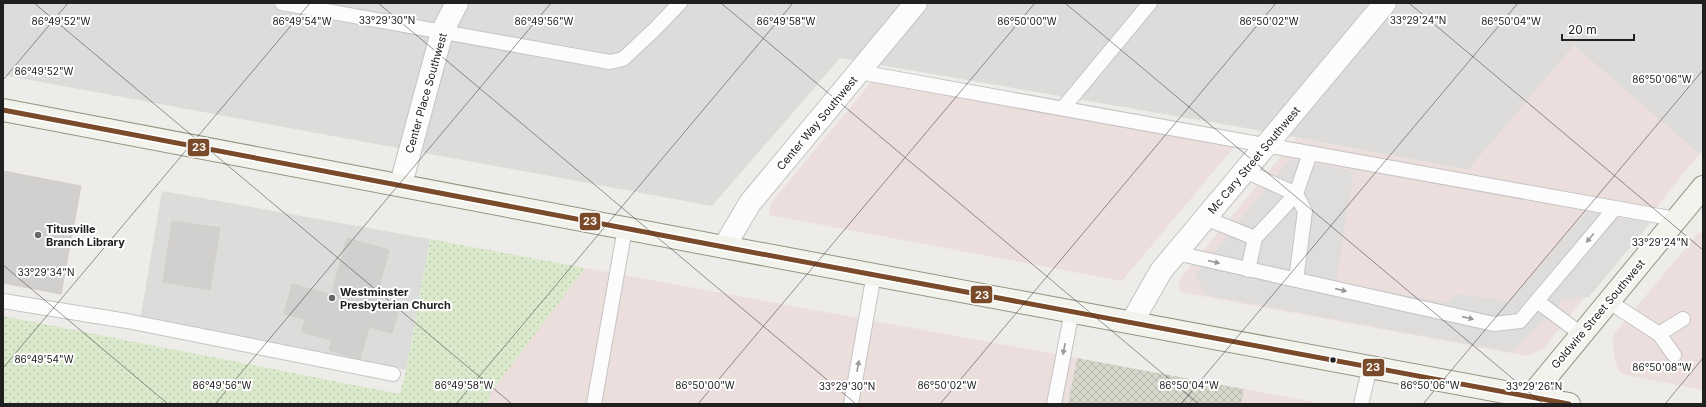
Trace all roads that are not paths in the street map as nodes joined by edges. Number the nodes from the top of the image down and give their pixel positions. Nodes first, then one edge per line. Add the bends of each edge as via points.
1 (282, 3) edge
2 (457, 3) edge
3 (680, 3) edge
4 (916, 3) edge
5 (1150, 3) edge
6 (1385, 3) edge
7 (442, 32) junction
8 (859, 72) junction
9 (1063, 108) junction
10 (3, 110) edge
11 (1266, 146) junction
12 (1310, 153) junction
13 (1245, 171) junction
14 (401, 184) junction
15 (1703, 187) edge
16 (1296, 194) junction
17 (1615, 208) junction
18 (1205, 218) junction
19 (1676, 219) junction
20 (625, 228) junction
21 (1255, 238) junction
22 (724, 247) junction
23 (1176, 253) junction
24 (1248, 270) junction
25 (874, 274) junction
26 (1296, 280) junction
27 (3, 301) edge
28 (1537, 301) junction
29 (1608, 301) junction
30 (1072, 311) junction
31 (1682, 319) dead end
32 (1132, 322) junction
33 (1581, 334) junction
34 (1658, 334) junction
35 (1674, 355) dead end
36 (1370, 367) junction
37 (393, 374) dead end
38 (1527, 400) edge
39 (594, 404) edge
40 (851, 404) edge
41 (1054, 404) edge
42 (1361, 404) edge
43 (1569, 404) edge

1 - 7 lane
2 - 7 street, Center Place Southwest
3 - 7 lane via 623,59 610,62
4 - 8 street, Center Way Southwest
5 - 9 lane
6 - 11 street, Mc Cary Street Southwest
7 - 14 street, Center Place Southwest
8 - 9 lane
8 - 22 street, Center Way Southwest via 750,203
9 - 11 lane
10 - 14 main road
11 - 12 lane
11 - 13 street, Mc Cary Street Southwest
12 - 16 lane
12 - 17 lane
13 - 16 lane
13 - 18 street, Mc Cary Street Southwest
14 - 20 main road
15 - 19 main road, Goldwire Street Southwest
16 - 21 lane
16 - 26 lane via 1305,211
17 - 19 lane
17 -> 28 lane
18 - 21 lane
18 - 23 street, Mc Cary Street Southwest
19 - 29 main road, Goldwire Street Southwest
20 - 22 main road
20 - 39 lane
21 - 24 lane
22 - 25 main road
23 -> 24 lane
23 - 32 street, Mc Cary Street Southwest via 1161,271
24 - 26 lane
25 - 30 main road
40 -> 25 lane
26 -> 28 lane via 1494,324 1520,321
27 - 37 lane via 127,321
28 - 33 lane
29 - 33 main road, Goldwire Street Southwest
29 - 34 lane
30 - 32 main road
30 -> 41 lane
31 - 34 lane
32 - 36 main road
33 - 38 main road, Goldwire Street Southwest
34 - 35 lane
36 - 38 main road
36 - 42 lane
38 - 43 main road

